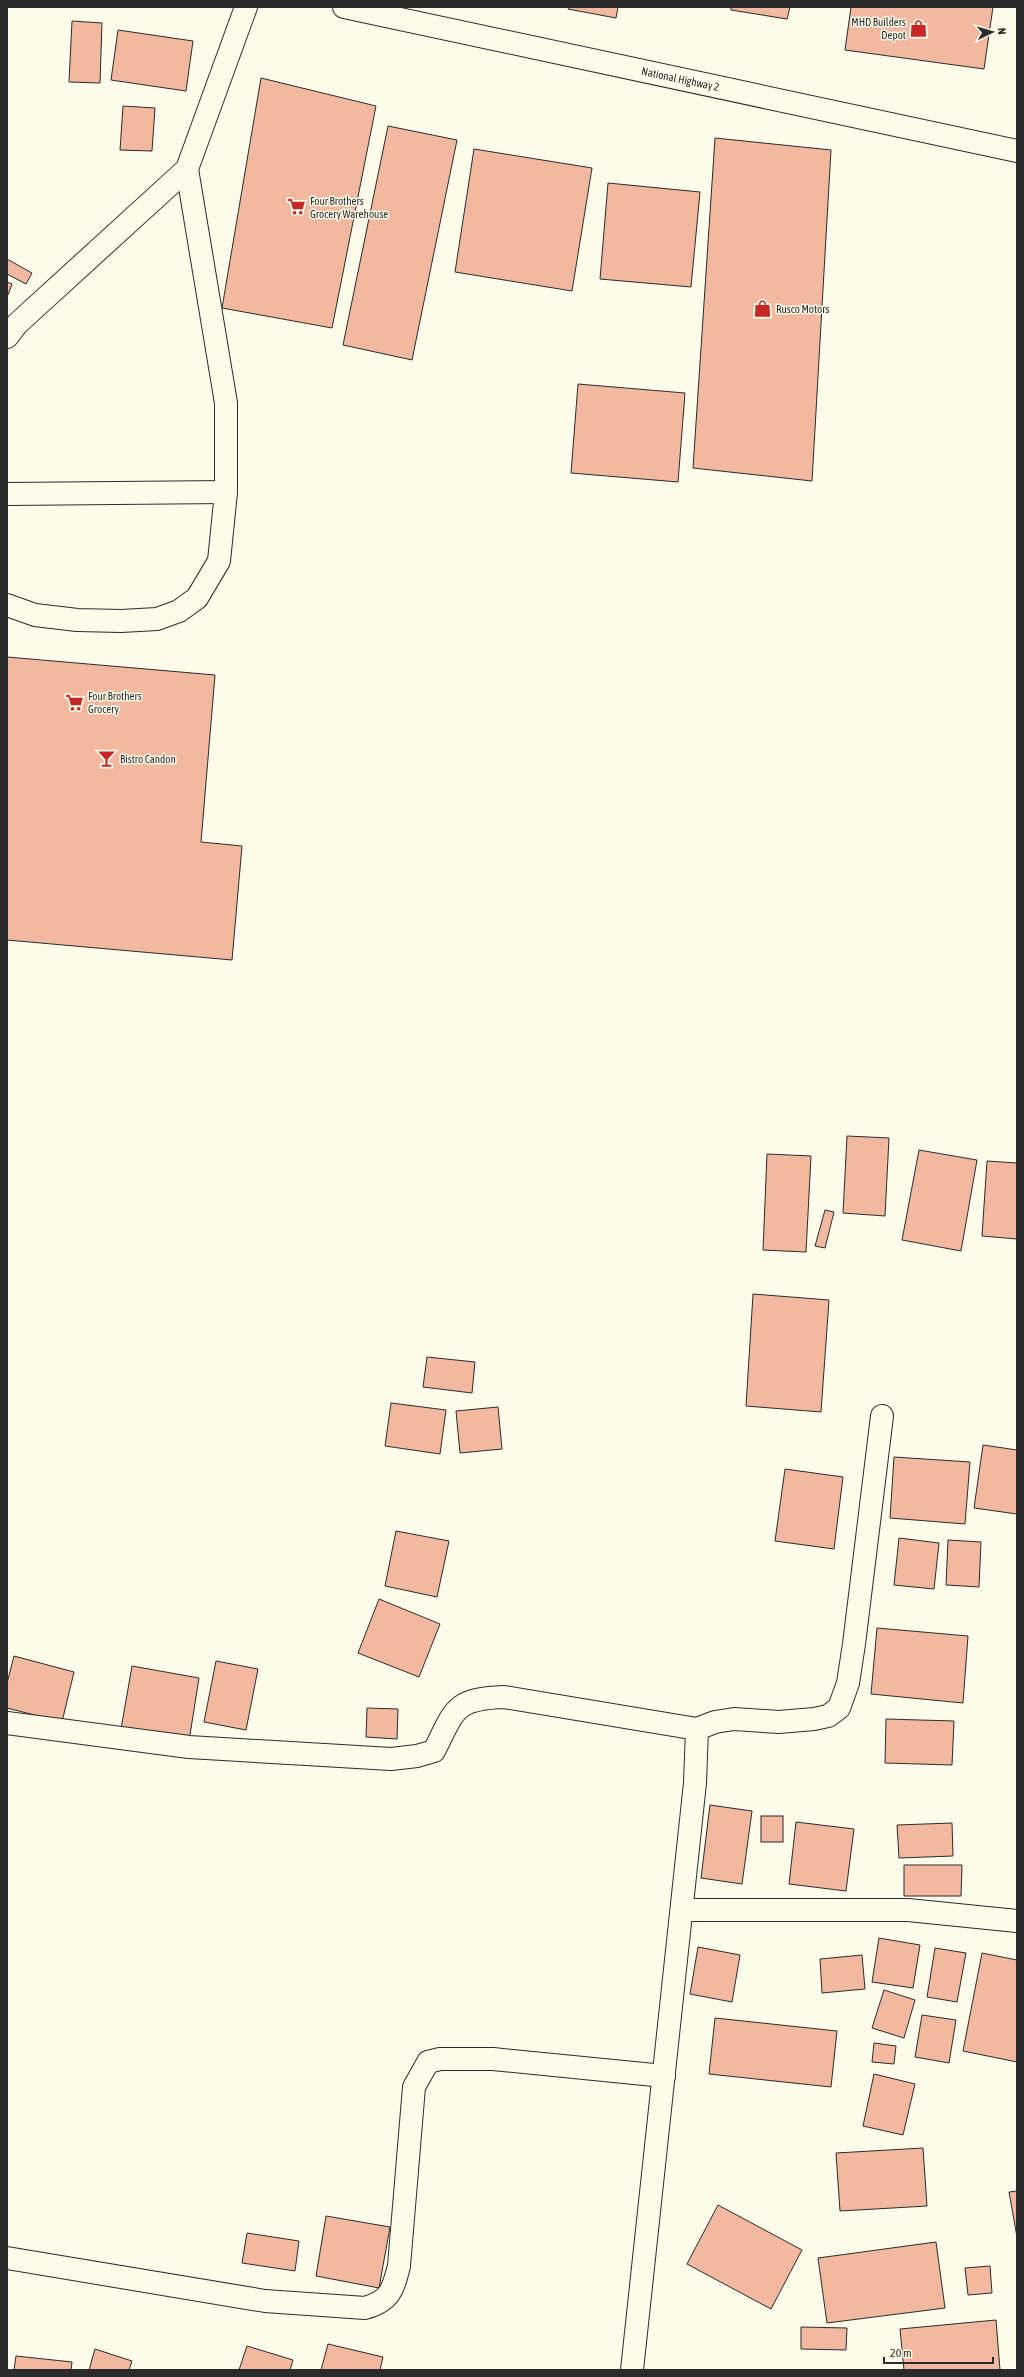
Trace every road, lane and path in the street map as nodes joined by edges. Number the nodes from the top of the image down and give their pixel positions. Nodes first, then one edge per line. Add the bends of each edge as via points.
1 (246, 7) edge
2 (344, 7) edge
3 (1017, 151) edge
4 (187, 169) junction
5 (7, 337) edge
6 (226, 492) junction
7 (7, 494) edge
8 (7, 605) edge
9 (882, 1416) dead end
10 (7, 1723) edge
11 (697, 1729) junction
12 (682, 1910) junction
13 (1017, 1921) edge
14 (664, 2076) junction
15 (7, 2258) edge
16 (632, 2370) edge

1 - 4 street
2 - 3 street, National Highway 2
4 - 5 street via 17,324
4 - 6 street via 226,403
6 - 7 street
6 - 8 street via 219,561 197,598 179,611 158,619 77,620 35,615
9 - 11 street via 854,1644 848,1683 839,1708 828,1716 814,1719 779,1722 734,1719 715,1722
10 - 11 street via 189,1747 391,1759 434,1751 452,1714 464,1704 480,1698 504,1697
11 - 12 street via 696,1783
12 - 13 street via 908,1910
12 - 14 street
14 - 15 street via 493,2059 440,2059 428,2062 414,2086 399,2266 394,2287 379,2304 365,2308 265,2301
14 - 16 street

